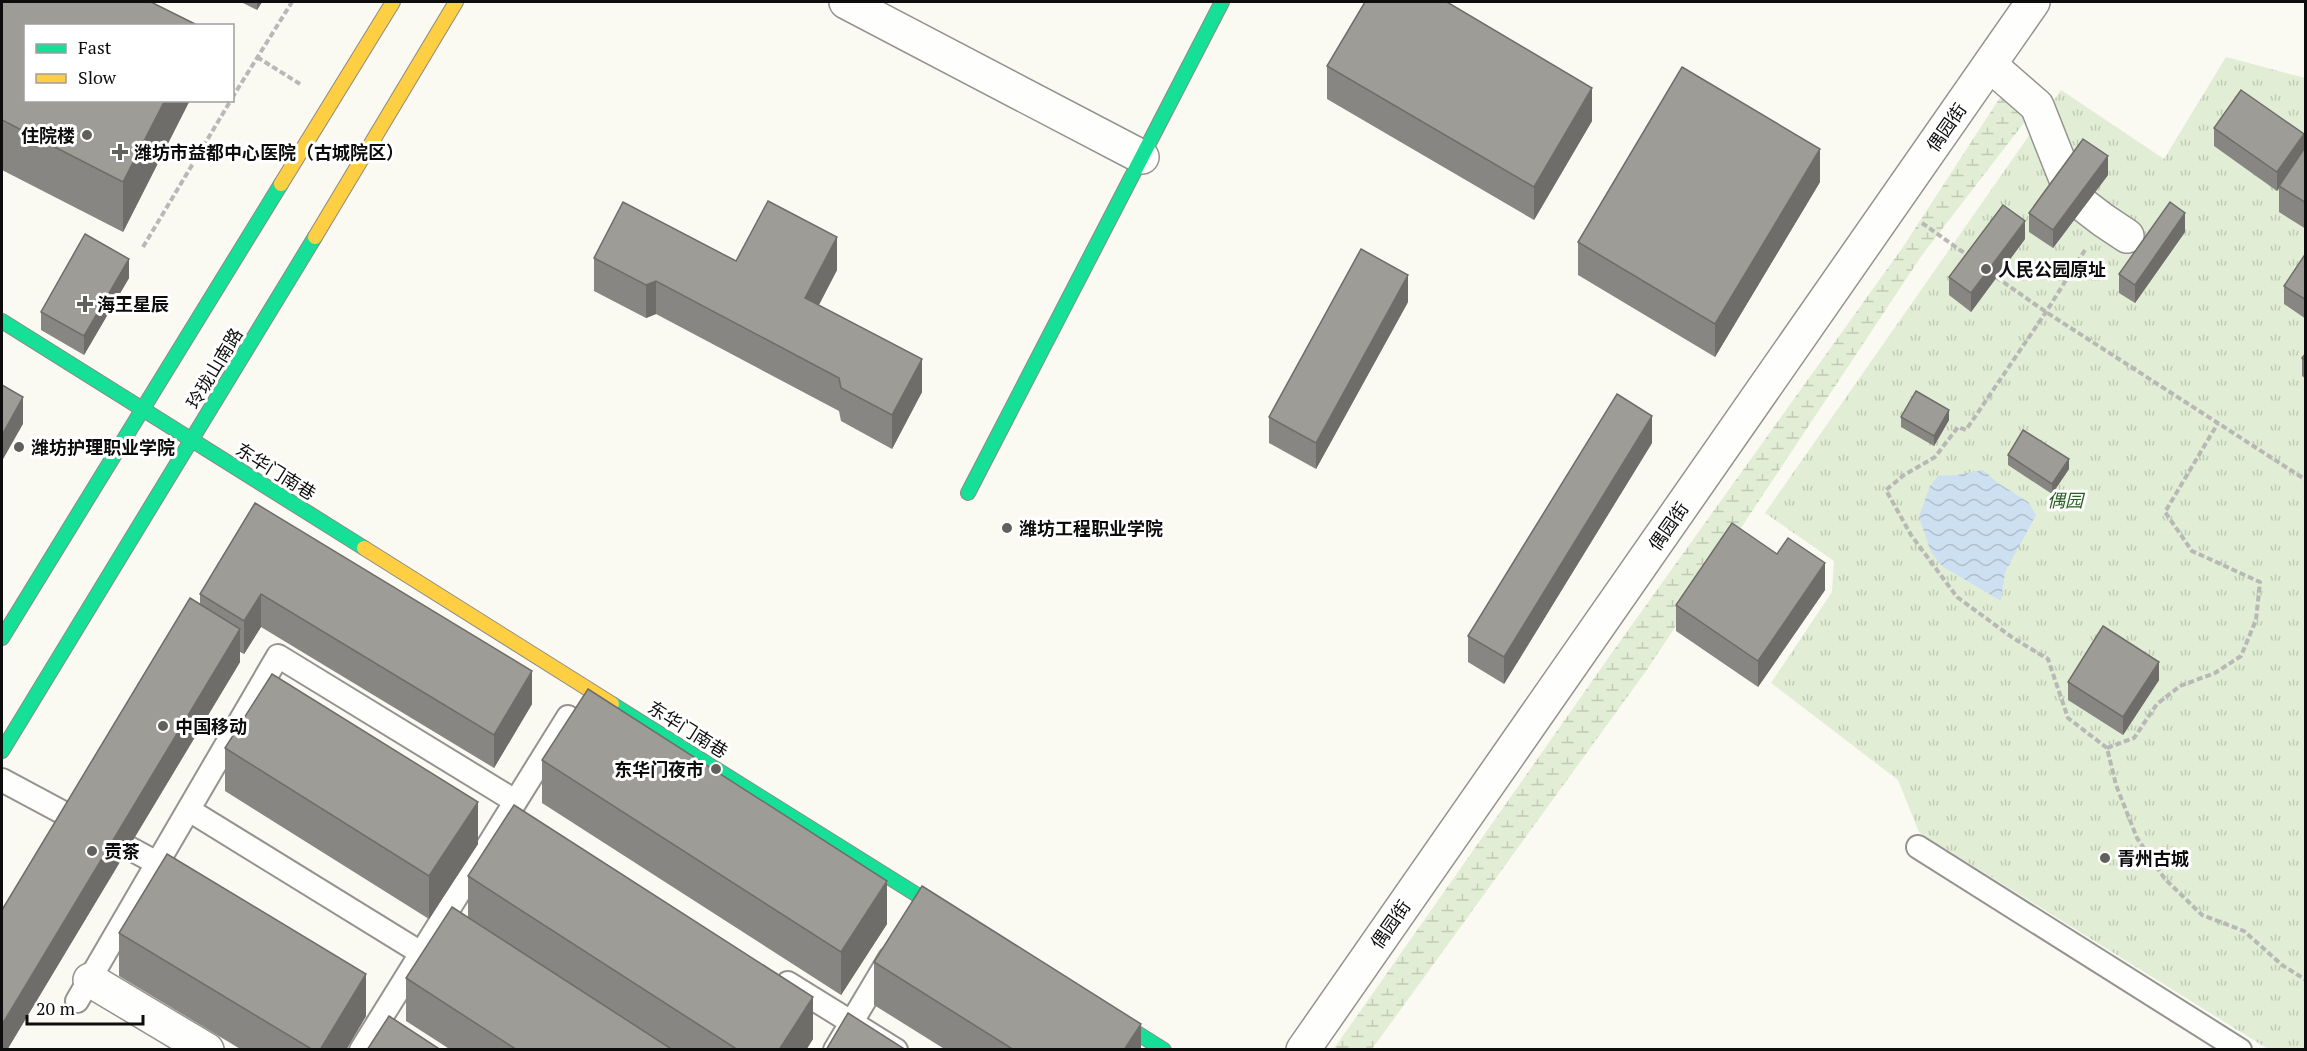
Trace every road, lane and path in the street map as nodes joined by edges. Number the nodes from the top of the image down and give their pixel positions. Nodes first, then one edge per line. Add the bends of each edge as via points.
1 (292, 2) edge
2 (393, 2) edge
3 (456, 2) edge
4 (846, 2) edge
5 (1222, 2) edge
6 (2033, 2) edge
7 (257, 57) junction
8 (1990, 65) junction
9 (234, 96) edge
10 (230, 102) edge
11 (331, 103) junction
12 (1142, 157) junction
13 (1894, 202) junction
14 (2115, 228) joint
15 (143, 248) dead end
16 (1976, 261) edge
17 (1996, 277) edge
18 (2046, 312) junction
19 (2, 321) edge
20 (144, 409) junction
21 (2218, 423) junction
22 (193, 439) junction
23 (2306, 480) edge
24 (968, 493) dead end
25 (2, 638) edge
26 (568, 717) edge
27 (2107, 748) junction
28 (2, 751) edge
29 (2, 780) edge
30 (512, 806) junction
31 (189, 810) junction
32 (529, 824) edge
33 (1917, 848) dead end
34 (158, 863) junction
35 (962, 922) edge
36 (439, 923) junction
37 (460, 935) edge
38 (899, 944) edge
39 (421, 953) junction
40 (771, 972) edge
41 (2306, 980) edge
42 (83, 990) joint
43 (1094, 1005) edge
44 (851, 1021) junction
45 (374, 1042) edge
46 (207, 1050) edge
47 (835, 1050) edge
48 (896, 1050) edge
49 (1164, 1050) edge
50 (1303, 1050) edge
51 (2240, 1050) edge

1 - 7 path
2 - 11 street
3 - 22 street, 玲珑山南路
4 - 12 street
5 - 12 street
6 - 8 street, 偶园街
7 - 9 path
7 - 11 path
8 - 13 street, 偶园街
8 - 14 street via 2037,106 2073,197
10 - 15 path
11 - 20 street
12 - 24 street
13 - 16 path
13 - 50 street, 偶园街
14 - 18 path
17 - 18 path
18 - 21 path
18 - 27 path via 1966,430 1958,427 1935,457 1886,490 1911,535 1957,597 2048,659 2068,718
19 - 20 street, 东华门南巷
20 - 22 street, 东华门南巷
20 - 25 street
21 - 23 path
21 - 27 path via 2165,512 2192,551 2260,582 2256,620 2241,656 2215,673 2180,686 2157,704 2134,738
22 - 28 street, 玲珑山南路
22 - 35 street, 东华门南巷
26 - 30 lane
27 - 41 path via 2116,785 2137,838 2165,879 2202,915 2244,931 2282,965
29 - 34 lane
30 - 31 lane via 278,656
30 - 32 lane
30 - 36 lane
31 - 34 lane
31 - 39 lane
33 - 51 lane
34 - 42 lane
36 - 37 lane
36 - 39 lane
38 - 44 lane
39 - 45 lane
40 - 44 lane
42 - 46 street
43 - 49 street
44 - 47 lane
44 - 48 lane

